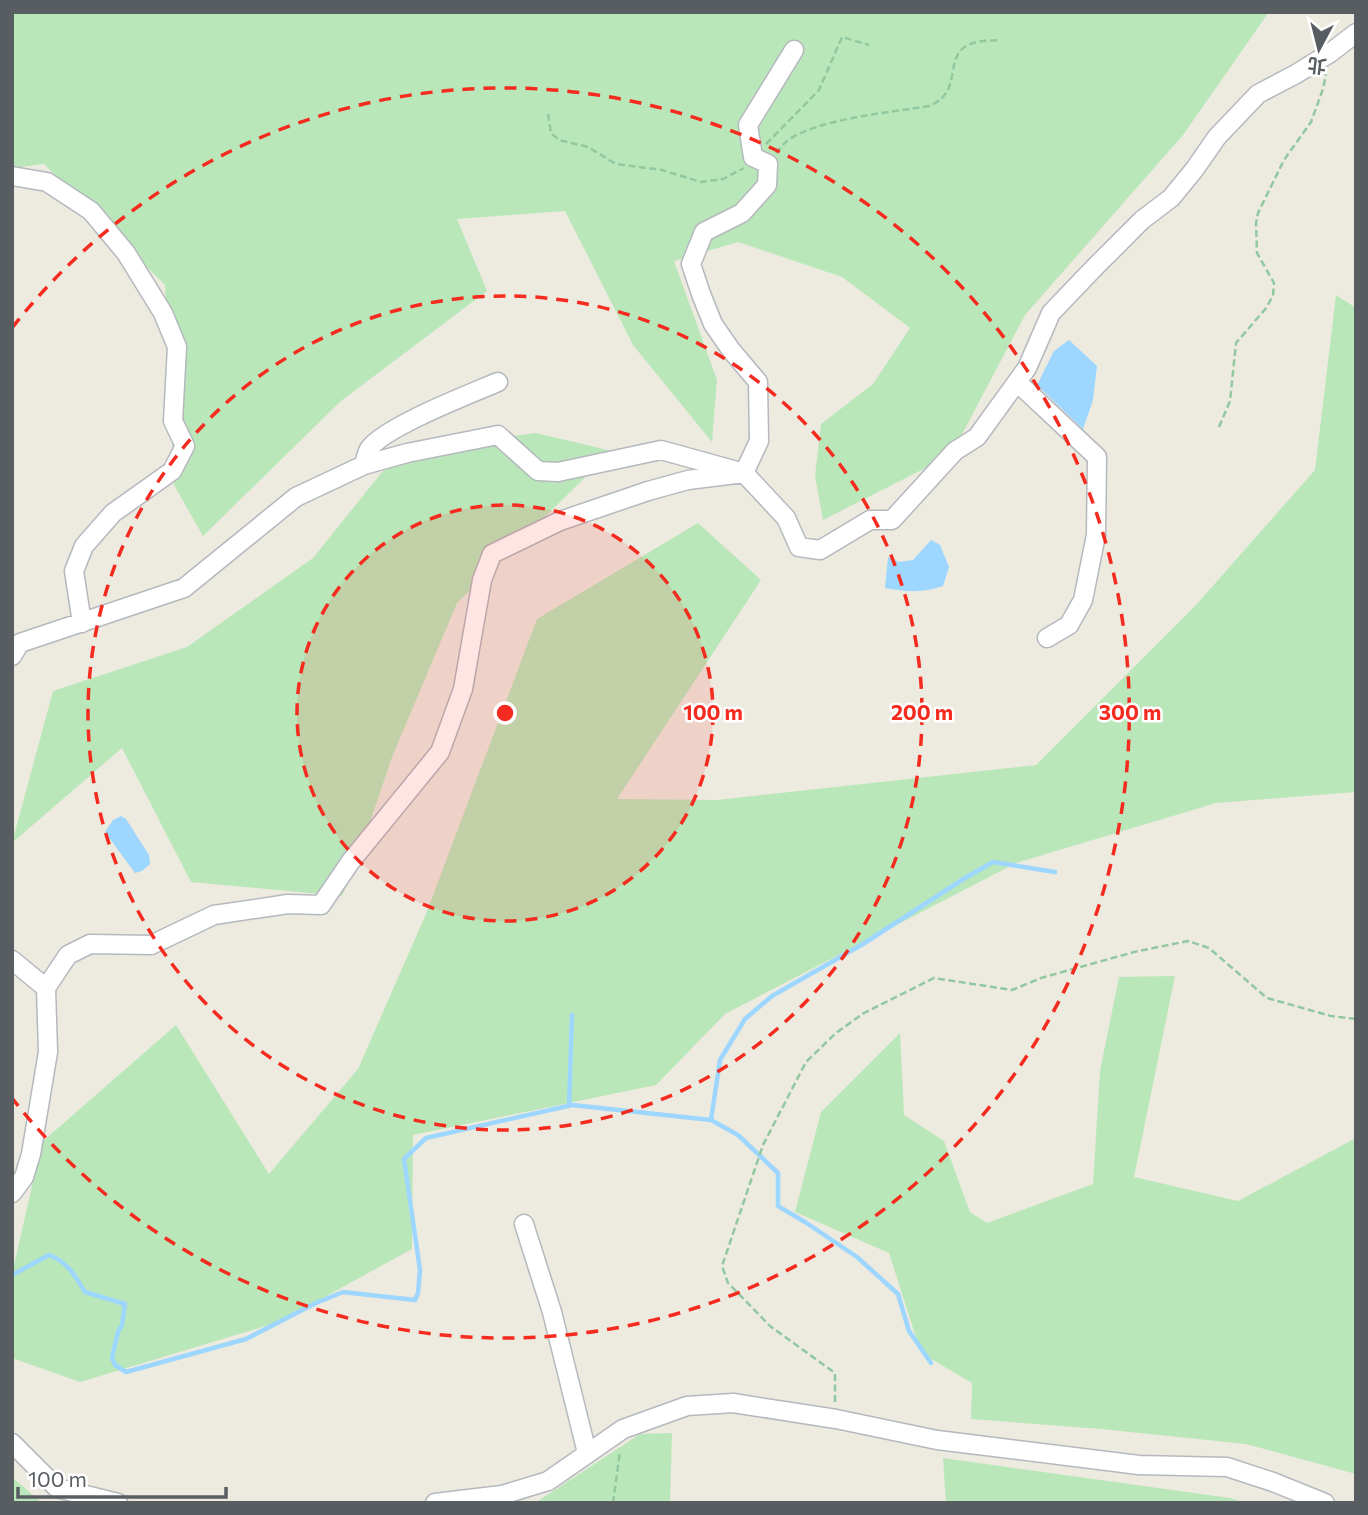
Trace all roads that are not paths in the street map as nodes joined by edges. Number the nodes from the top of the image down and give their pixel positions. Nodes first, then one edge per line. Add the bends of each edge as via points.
1 (1356, 33) edge
2 (794, 50) dead end
3 (12, 176) edge
4 (498, 382) dead end
5 (1017, 382) junction
6 (364, 465) junction
7 (744, 473) junction
8 (82, 623) junction
9 (1047, 638) dead end
10 (12, 656) edge
11 (12, 960) edge
12 (46, 988) junction
13 (12, 1193) edge
14 (524, 1224) dead end
15 (12, 1443) edge
16 (587, 1453) junction
17 (118, 1503) edge
18 (435, 1503) edge
19 (1325, 1503) edge

1 - 5 street via 1330,54 1258,94 1217,136 1171,198 1142,220 1051,313
2 - 7 street via 748,125 767,185 742,213 704,232 691,264 713,324 758,382 759,441
3 - 8 street via 47,182 91,211 126,253 163,313 177,347 173,421 185,446 172,471 113,513 84,546 74,572
4 - 6 street via 381,437 369,449
5 - 7 street via 977,437 955,451 892,520 870,520 820,550 799,547 786,518
5 - 9 street via 1097,457 1096,535 1083,600 1069,625
6 - 7 street via 498,435 538,471 558,472 661,450
6 - 8 street via 296,497 184,588
7 - 12 street via 648,491 560,521 492,554 482,580 464,689 440,752 351,860 321,905 288,904 214,915 151,945 90,944 68,955
8 - 10 street via 20,643
11 - 12 street
12 - 13 street via 48,1052 31,1154 24,1177
14 - 16 street via 552,1312
15 - 17 street via 57,1488
16 - 18 street via 548,1481 502,1495
16 - 19 street via 623,1429 687,1406 733,1403 937,1440 1139,1465 1227,1467

